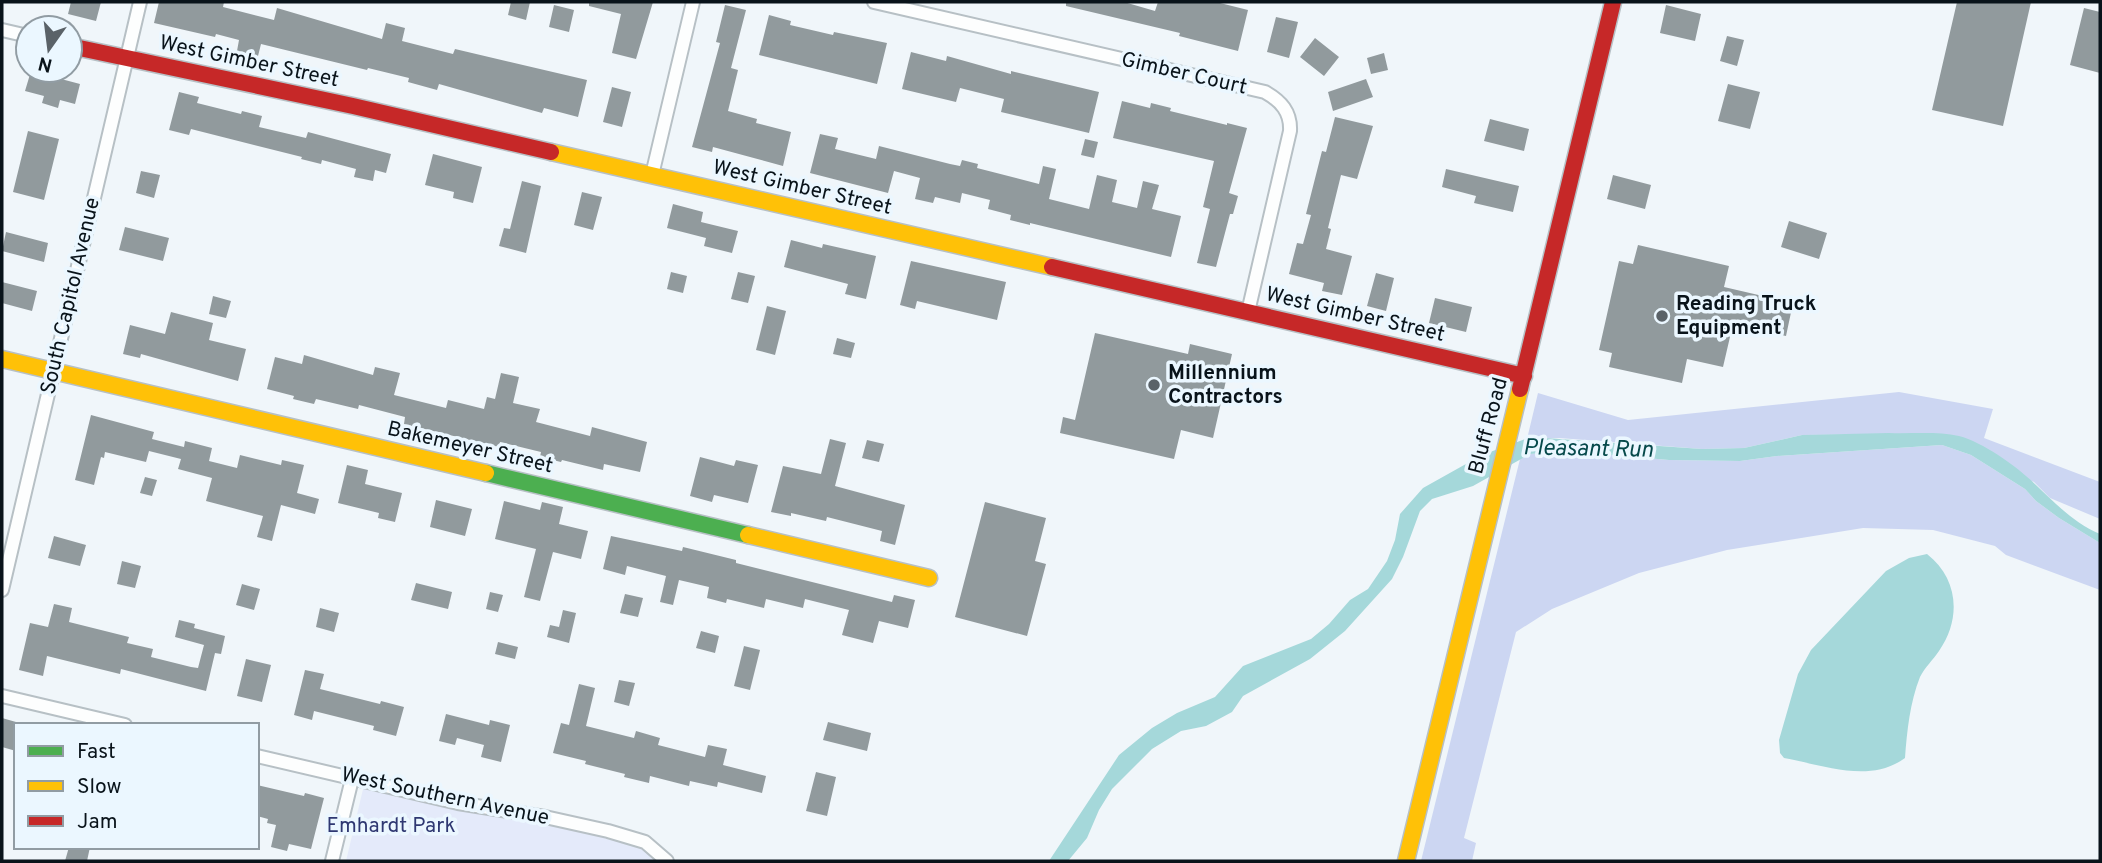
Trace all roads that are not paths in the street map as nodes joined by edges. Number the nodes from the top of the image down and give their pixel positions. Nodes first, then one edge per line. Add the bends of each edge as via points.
1 (140, 2) edge
2 (693, 2) edge
3 (874, 2) edge
4 (1613, 2) edge
5 (84, 49) edge
6 (126, 58) junction
7 (652, 175) junction
8 (1248, 312) junction
9 (2, 359) edge
10 (53, 371) junction
11 (1524, 376) junction
12 (929, 578) dead end
13 (2, 590) edge
14 (2, 696) edge
15 (117, 723) edge
16 (259, 756) edge
17 (352, 779) junction
18 (332, 861) edge
19 (667, 861) edge
20 (1406, 861) edge

1 - 6 street, South Capitol Avenue
2 - 7 street
3 - 8 street, Gimber Court via 1275,97 1288,114 1290,131
4 - 11 street, Bluff Road
5 - 6 street, West Gimber Street
6 - 7 street, West Gimber Street
6 - 10 street, South Capitol Avenue
7 - 8 street, West Gimber Street
8 - 11 street, West Gimber Street
9 - 10 street, Bakemeyer Street
10 - 12 street, Bakemeyer Street
10 - 13 street, South Capitol Avenue
11 - 20 street, Bluff Road
14 - 15 street
16 - 17 street, West Southern Avenue
17 - 18 street
17 - 19 street, West Southern Avenue via 608,831 645,842

